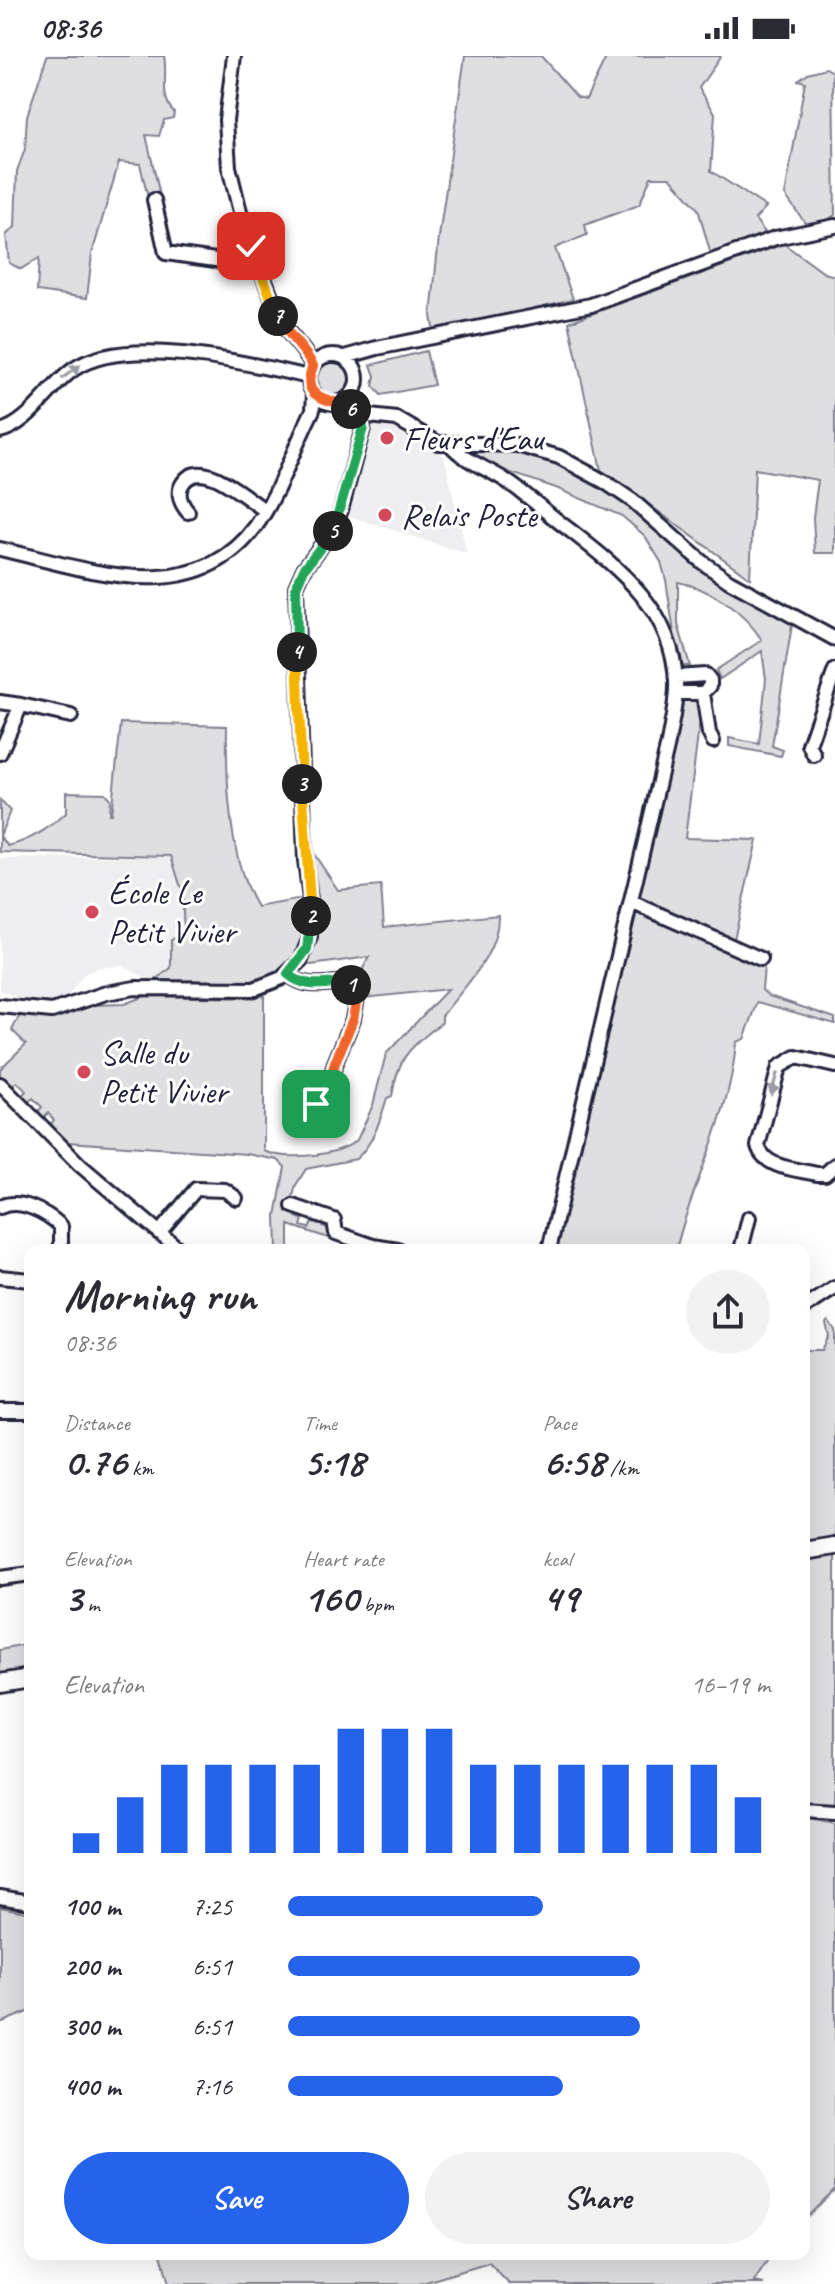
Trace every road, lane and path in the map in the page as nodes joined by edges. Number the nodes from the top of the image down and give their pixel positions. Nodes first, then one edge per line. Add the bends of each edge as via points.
1 (234, 56) edge
2 (154, 200) dead end
3 (835, 226) edge
4 (258, 266) junction
5 (368, 353) junction
6 (345, 357) junction
7 (314, 367) junction
8 (357, 373) junction
9 (314, 394) junction
10 (353, 394) junction
11 (333, 402) junction
12 (313, 410) junction
13 (360, 415) junction
14 (0, 431) edge
15 (451, 445) junction
16 (265, 510) junction
17 (188, 512) dead end
18 (0, 549) edge
19 (835, 639) edge
20 (835, 670) edge
21 (676, 677) junction
22 (676, 693) junction
23 (703, 693) junction
24 (0, 702) edge
25 (21, 705) junction
26 (71, 716) dead end
27 (713, 741) dead end
28 (0, 753) edge
29 (814, 755) dead end
30 (631, 902) junction
31 (761, 959) dead end
32 (288, 974) junction
33 (0, 1006) edge
34 (835, 1066) edge
35 (0, 1084) edge
36 (316, 1104) dead end
37 (835, 1165) edge
38 (236, 1198) dead end
39 (293, 1206) dead end
40 (0, 1207) edge
41 (159, 1233) junction
42 (760, 1235) dead end
43 (61, 1244) edge
44 (173, 1244) edge
45 (367, 1244) edge
46 (550, 1244) edge
47 (743, 1244) edge
48 (0, 1277) edge
49 (24, 1279) edge
50 (835, 1288) edge
51 (810, 1304) edge
52 (0, 1411) edge
53 (24, 1411) edge
54 (835, 1546) edge
55 (810, 1550) edge
56 (24, 1575) edge
57 (0, 1578) edge
58 (24, 1679) edge
59 (0, 1683) edge
60 (810, 1810) edge
61 (835, 1812) edge
62 (0, 1897) edge
63 (24, 1901) edge

1 - 4 street via 226,120 229,167
2 - 4 street via 166,253
3 - 5 street via 775,238 591,305
4 - 7 street via 281,322
5 - 6 street
5 - 8 street
6 - 7 street via 334,354
6 - 8 street
7 - 9 street
14 -> 7 street via 15,426 68,373 87,361 114,355 158,353
8 - 10 street
9 - 11 street
9 - 12 street
10 - 11 street
10 - 13 street
11 - 12 street
11 - 13 street
12 - 16 street
13 - 15 street via 397,419
13 - 32 street via 363,428 339,516 296,587 310,937 301,960
15 - 19 street via 517,445 559,457 605,482 684,544
15 - 21 street via 535,502 627,576 659,623
16 - 17 street via 217,477 201,474 181,487
16 - 18 street via 224,557 177,576 125,577
20 - 29 street via 809,745
21 - 22 street
21 - 23 street via 706,675 710,686
22 - 23 street
22 - 30 street
23 - 27 street
24 - 25 street
25 - 26 street
25 - 28 street
30 - 31 street
30 - 46 street
32 - 33 street via 254,989 135,988 52,1011
32 - 36 street via 307,985 346,982 358,992 326,1096
34 -> 37 street via 796,1057 779,1067 758,1146 772,1163 817,1174
35 - 41 street via 77,1162
38 - 41 street via 225,1190 196,1189
39 - 45 street via 334,1220 336,1233
40 - 43 street via 20,1204 53,1218 61,1226
41 - 44 street
42 - 47 street via 748,1224
48 - 49 street
50 - 51 street
52 - 53 street
54 - 55 main road
56 - 57 street
58 - 59 main road
60 - 61 street
62 - 63 street

